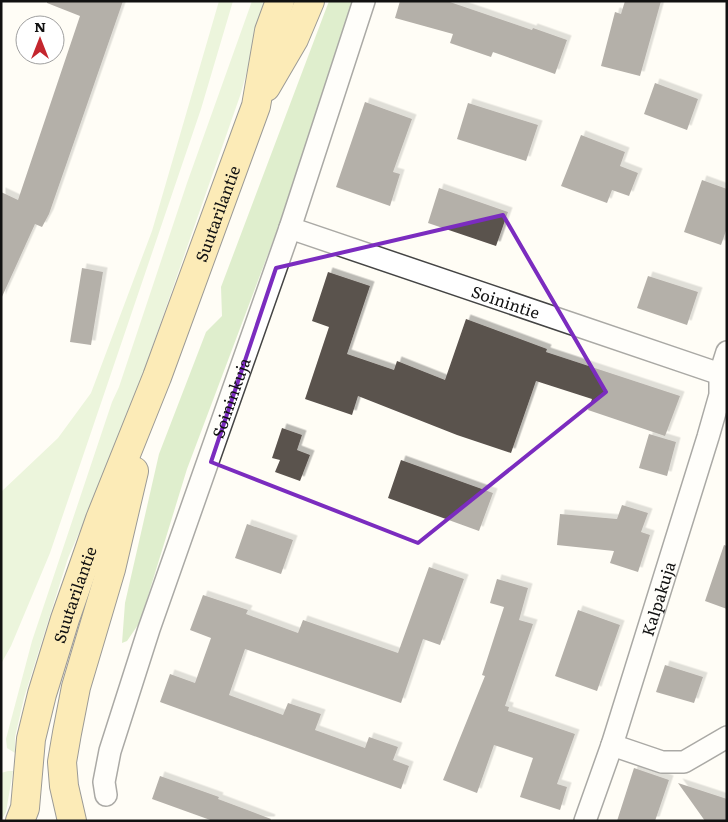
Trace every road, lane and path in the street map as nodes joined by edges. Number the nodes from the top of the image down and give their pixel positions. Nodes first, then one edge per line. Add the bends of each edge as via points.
1 (280, 1) edge
2 (310, 1) edge
3 (364, 1) edge
4 (256, 106) junction
5 (290, 228) junction
6 (727, 352) edge
7 (720, 374) junction
8 (157, 377) junction
9 (727, 736) edge
10 (612, 745) junction
11 (106, 795) dead end
12 (20, 821) edge
13 (72, 821) edge
14 (585, 821) edge

1 - 4 main road, Suutarilantie via 270,31
2 - 4 main road, Suutarilantie via 294,39
3 - 5 street, Soininkuja
4 - 8 main road, Suutarilantie
5 - 7 street, Soinintie
5 - 11 street, Soininkuja via 149,629 110,751 104,782
6 - 7 street, Kalpakuja
7 - 10 street, Kalpakuja via 720,395 708,438
8 - 12 main road, Suutarilantie via 100,519 62,628 31,739 25,808
8 - 13 main road, Suutarilantie via 111,569 76,687 67,733 62,762
9 - 10 street via 684,762 662,762
10 - 14 street, Kalpakuja

